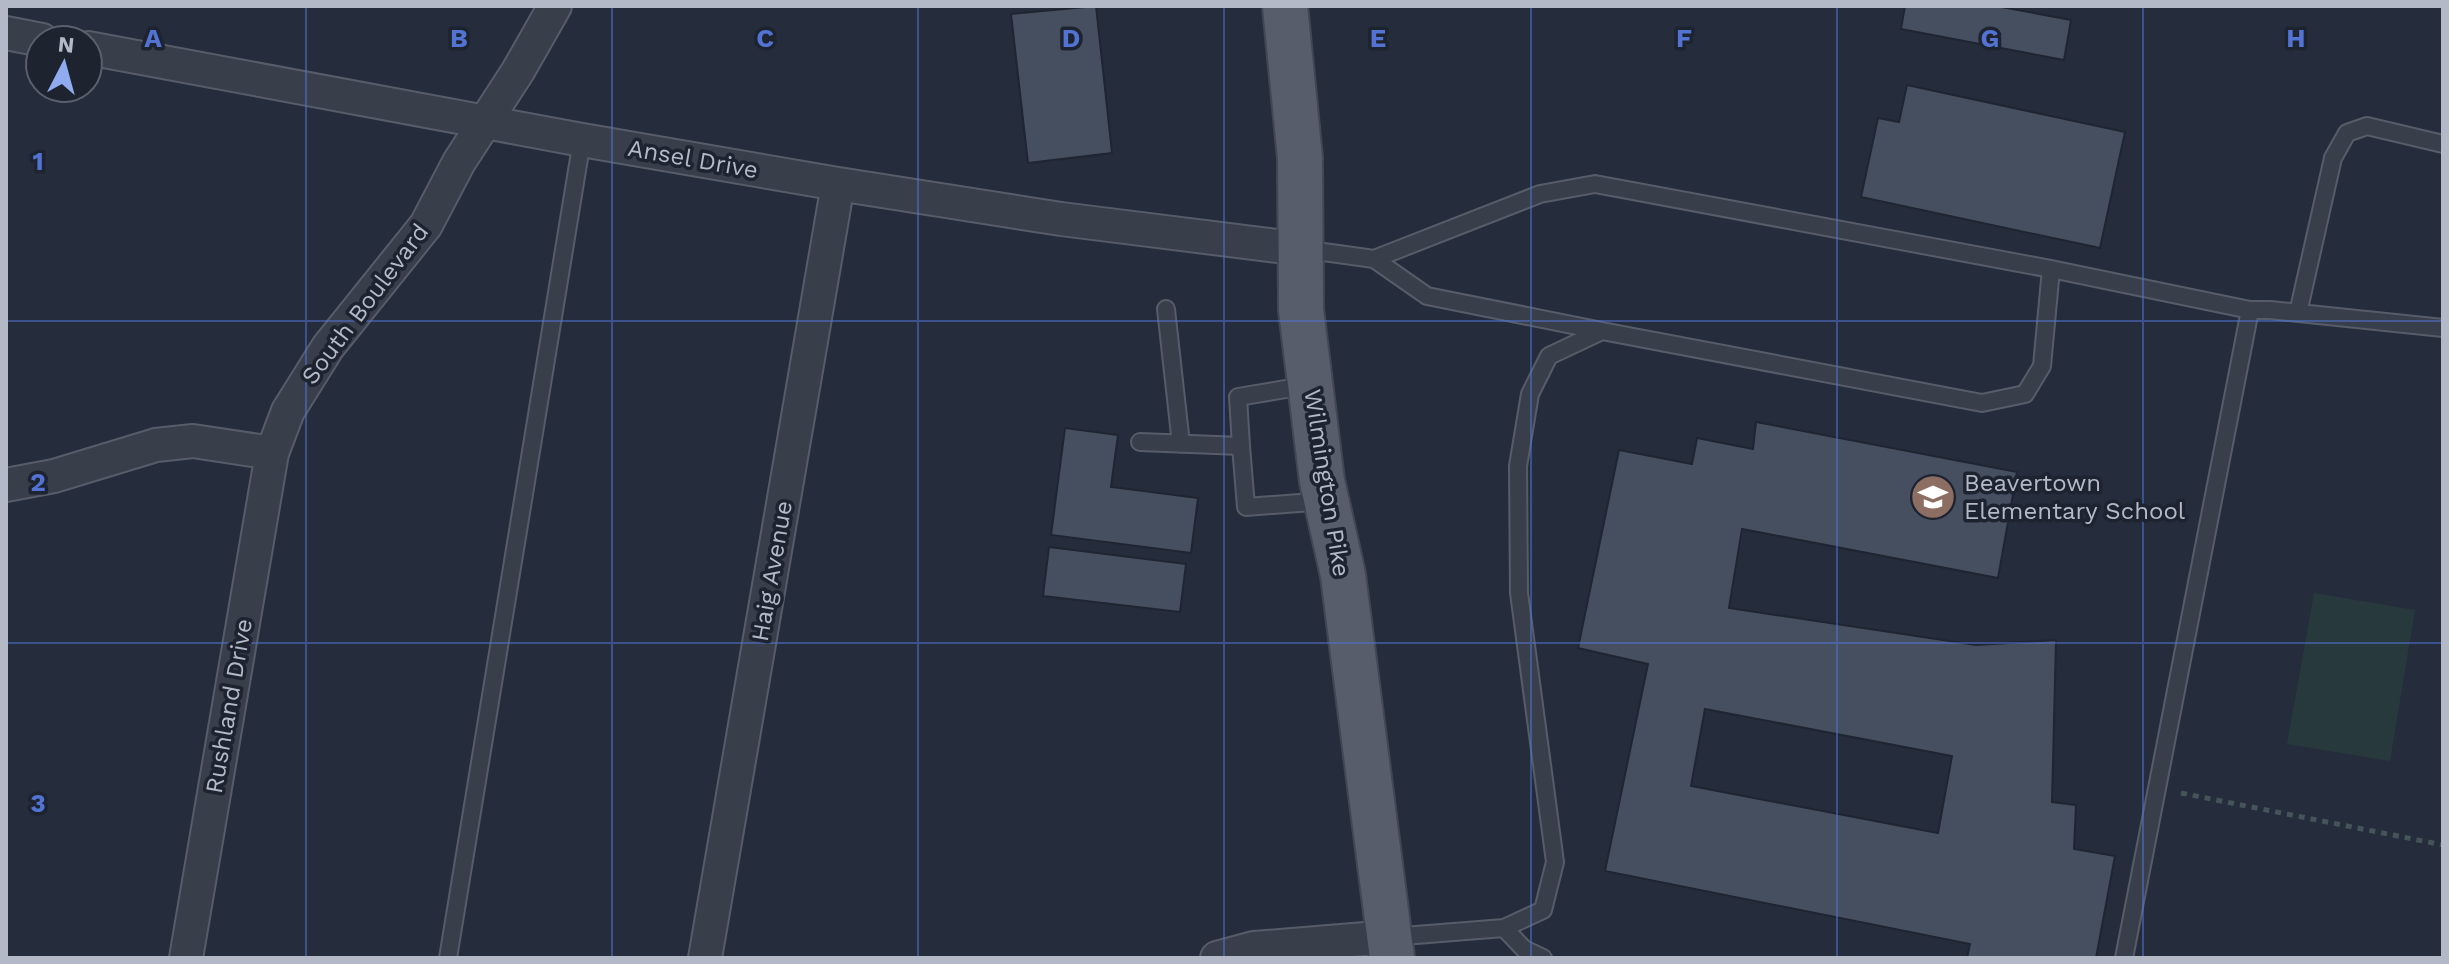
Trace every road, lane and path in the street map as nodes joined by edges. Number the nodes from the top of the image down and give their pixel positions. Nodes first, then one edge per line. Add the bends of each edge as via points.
1 (555, 6) edge
2 (1285, 6) edge
3 (104, 51) edge
4 (486, 122) junction
5 (582, 140) junction
6 (2443, 144) edge
7 (838, 184) junction
8 (1301, 249) junction
9 (1374, 259) junction
10 (2051, 269) junction
11 (1166, 309) dead end
12 (2250, 310) junction
13 (2298, 313) junction
14 (2443, 328) edge
15 (1602, 331) junction
16 (1310, 385) junction
17 (1140, 442) dead end
18 (1181, 444) junction
19 (1241, 446) junction
20 (272, 453) junction
21 (6, 485) edge
22 (1326, 501) junction
23 (2157, 788) junction
24 (2443, 845) edge
25 (1504, 928) junction
26 (1391, 948) edge
27 (186, 958) edge
28 (448, 958) edge
29 (705, 958) edge
30 (1217, 958) edge
31 (1543, 958) edge
32 (2124, 958) edge

1 - 4 street, South Boulevard
2 - 8 main road, Wilmington Pike via 1300,158
3 - 4 street, Ansel Drive
4 - 5 street, Ansel Drive
4 - 20 street, South Boulevard via 426,225 328,347 288,411
5 - 7 street, Ansel Drive
5 - 28 lane
6 - 13 lane via 2367,126 2347,133 2333,158
7 - 8 street, Ansel Drive
7 - 29 street, Haig Avenue
8 - 9 lane
8 - 16 main road, Wilmington Pike via 1301,310
9 - 10 lane via 1540,194 1595,184
9 - 15 lane via 1427,296
10 - 12 lane
10 - 15 lane via 2042,366 2025,394 1982,403
11 - 18 lane
12 - 13 lane
12 - 23 lane
13 - 14 lane
15 - 25 lane via 1549,356 1530,394 1518,466 1519,593 1555,862 1543,910
16 - 19 lane via 1238,397
16 - 22 main road, Wilmington Pike
17 - 18 lane
18 - 19 lane
19 - 22 lane via 1246,507
20 - 21 street via 193,441 156,445
20 - 27 street, Rushland Drive
22 - 26 main road, Wilmington Pike via 1343,575
23 - 24 path
23 - 32 lane
25 - 26 lane
25 - 31 lane via 1524,949
26 - 30 street via 1254,948

